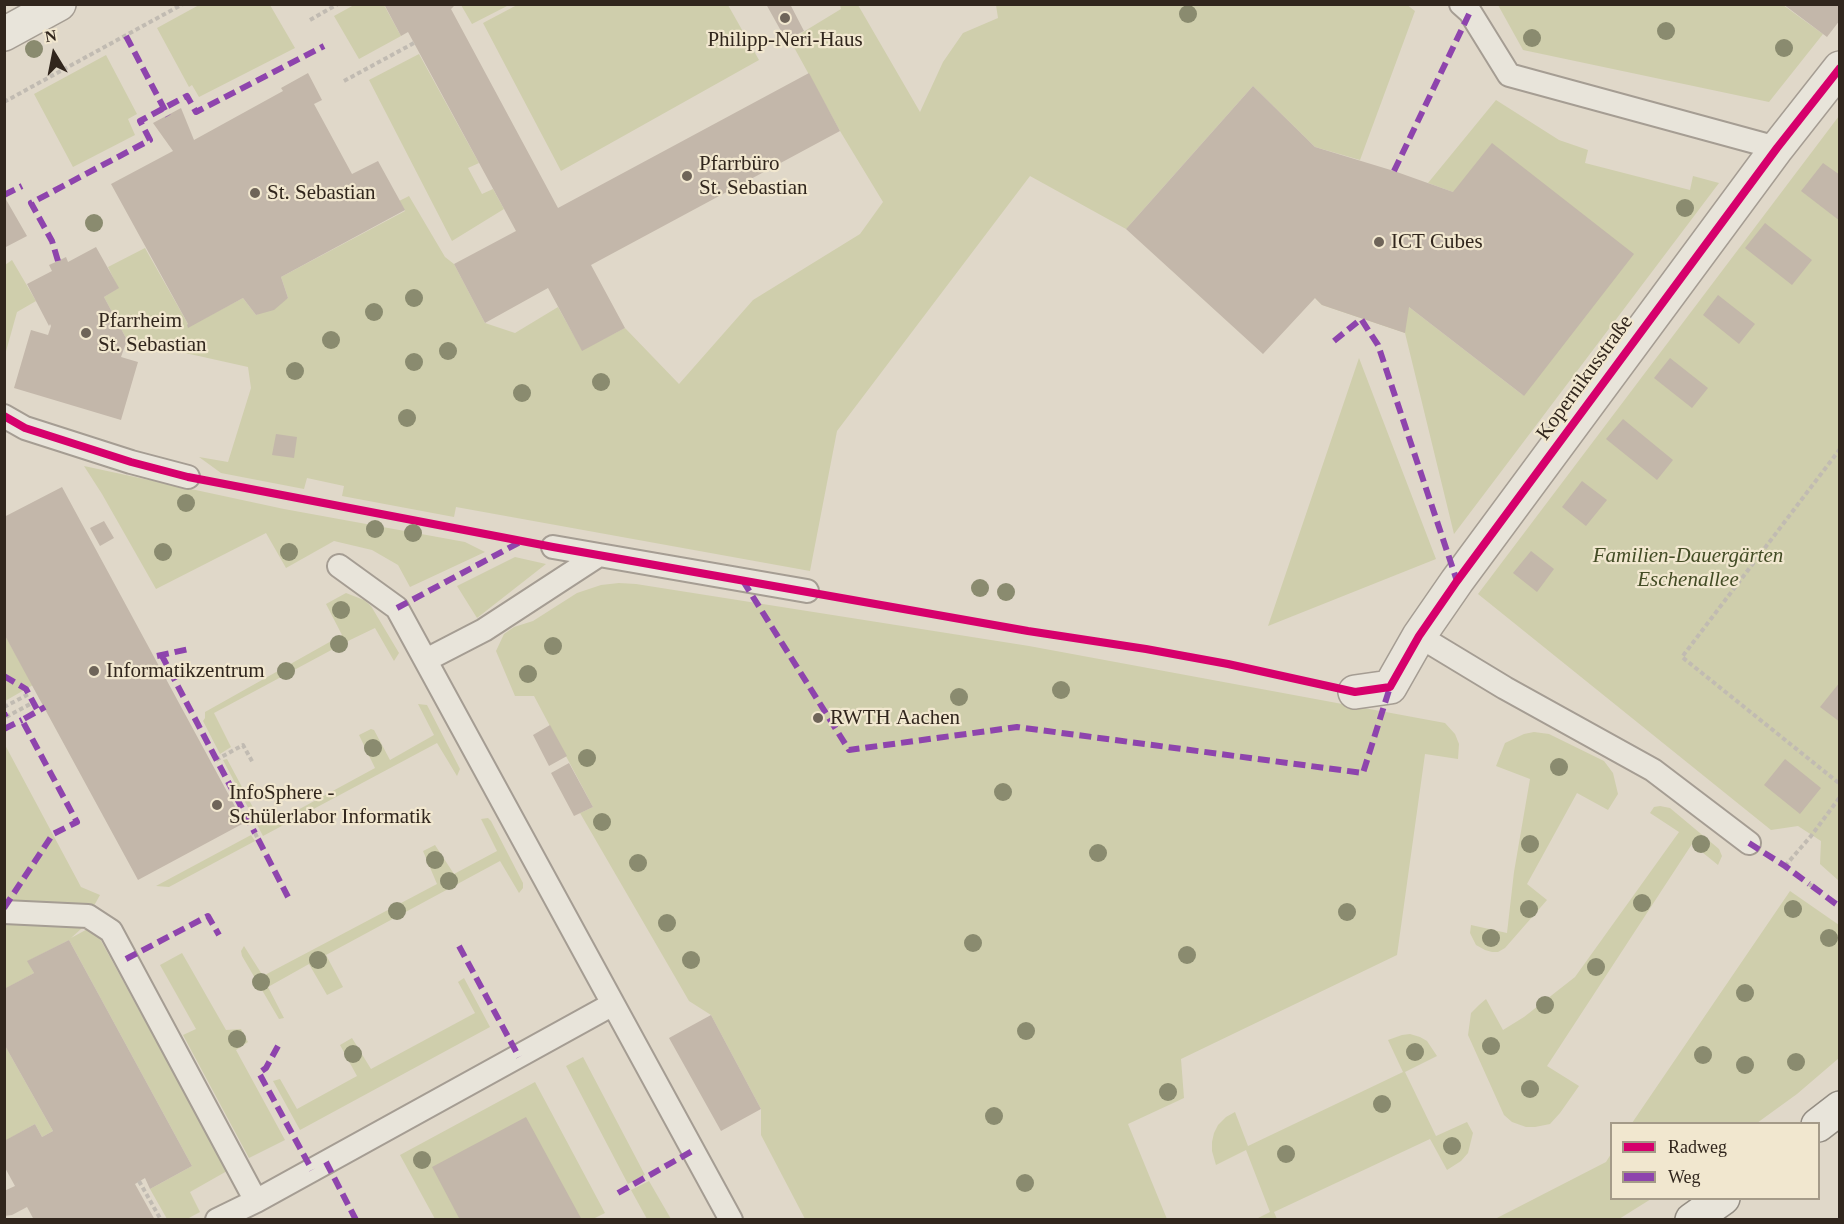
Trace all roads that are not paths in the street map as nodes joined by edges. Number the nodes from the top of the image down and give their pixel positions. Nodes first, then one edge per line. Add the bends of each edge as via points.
1 (59, 4) edge
2 (1461, 4) edge
3 (4, 34) edge
4 (1839, 68) edge
5 (1777, 148) junction
6 (4, 416) edge
7 (188, 477) dead end
8 (553, 547) dead end
9 (599, 555) junction
10 (339, 566) dead end
11 (807, 591) dead end
12 (1419, 636) junction
13 (426, 660) junction
14 (1355, 692) dead end
15 (1749, 843) dead end
16 (4, 912) edge
17 (613, 1004) junction
18 (1839, 1108) edge
19 (1820, 1123) edge
20 (1720, 1200) edge
21 (256, 1201) junction
22 (217, 1220) edge
23 (731, 1220) edge
24 (1692, 1220) edge

1 - 3 street
2 - 5 lane via 1509,75
4 - 5 street, Kopernikusstraße
5 - 12 street, Kopernikusstraße
6 - 7 lane via 25,428
8 - 9 lane
9 - 11 lane
9 - 13 lane via 484,630
10 - 13 lane via 397,608
12 - 14 street, Kopernikusstraße via 1390,687
12 - 15 lane via 1653,770
13 - 17 lane
16 - 21 lane via 88,916 111,932
17 - 21 lane
17 - 23 lane
18 - 19 street
20 - 24 street
21 - 22 lane

